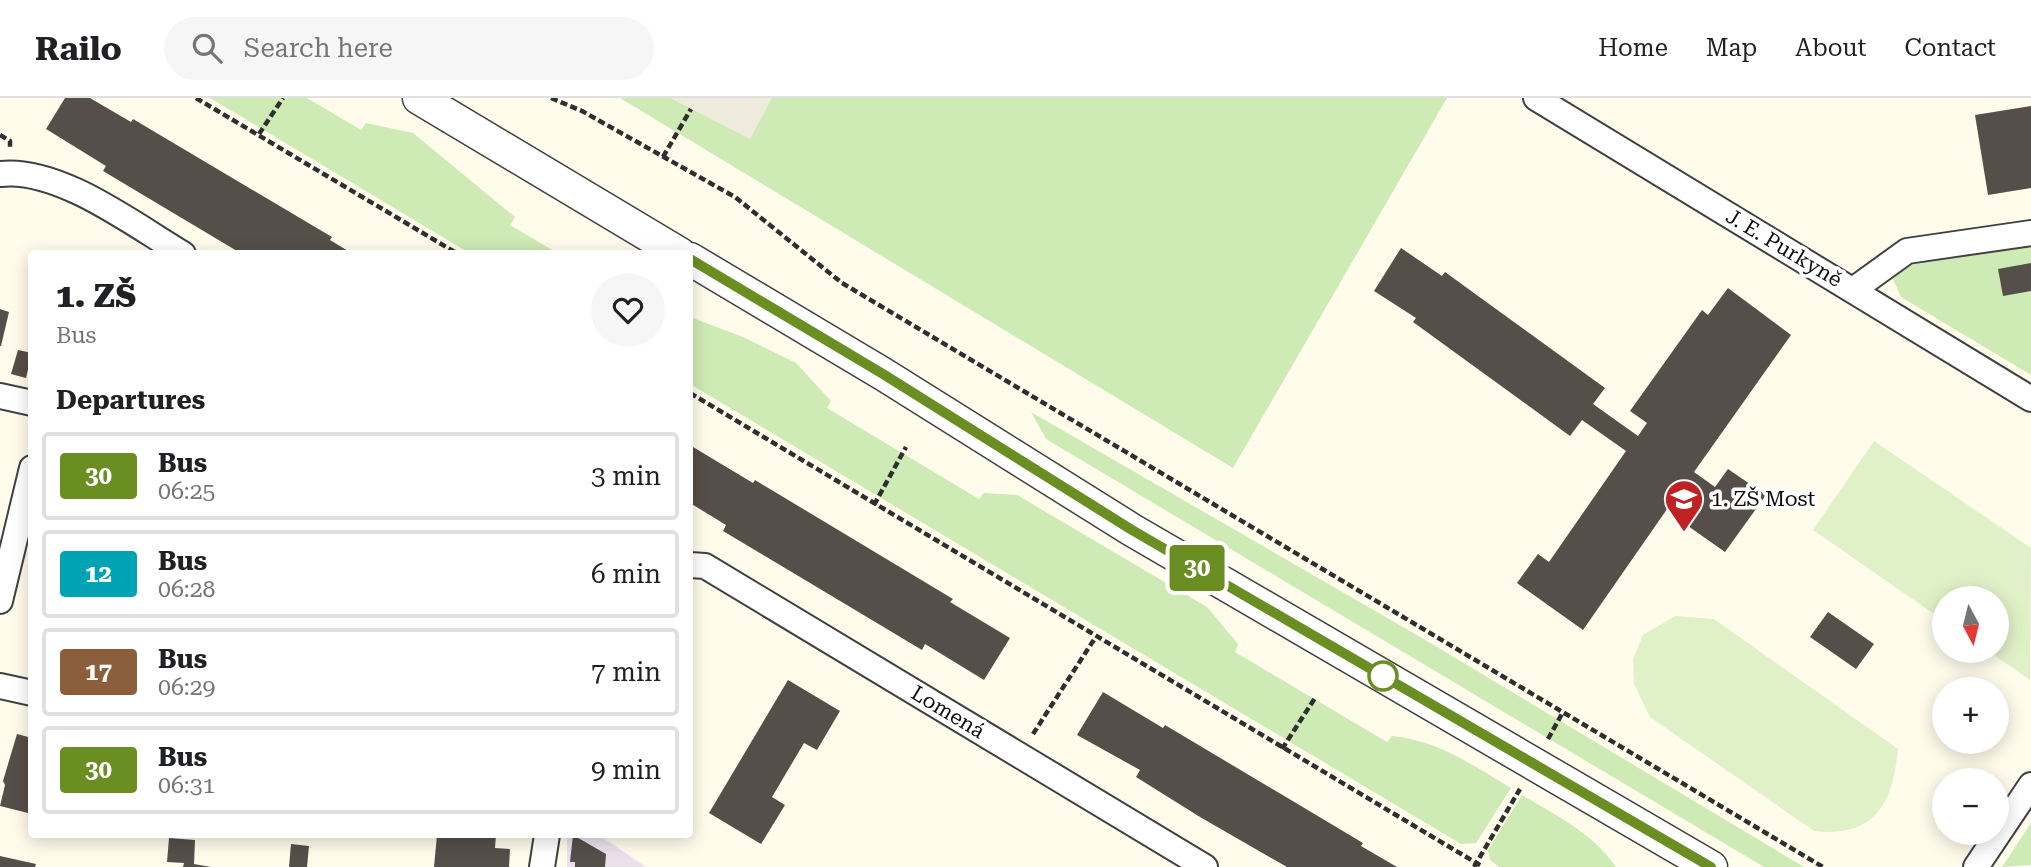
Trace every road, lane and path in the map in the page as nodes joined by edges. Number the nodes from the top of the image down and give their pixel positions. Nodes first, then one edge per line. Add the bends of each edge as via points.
1 (196, 98) edge
2 (283, 98) edge
3 (419, 98) edge
4 (551, 98) edge
5 (1536, 98) edge
6 (691, 109) dead end
7 (260, 134) junction
8 (663, 158) junction
9 (0, 174) edge
10 (2031, 233) edge
11 (176, 250) edge
12 (451, 250) edge
13 (673, 250) edge
14 (693, 261) edge
15 (1853, 290) junction
16 (0, 396) edge
17 (693, 396) edge
18 (2031, 399) edge
19 (28, 401) edge
20 (906, 447) dead end
21 (28, 485) edge
22 (874, 505) junction
23 (693, 565) edge
24 (0, 601) edge
25 (1095, 638) junction
26 (0, 685) edge
27 (28, 691) edge
28 (1315, 698) dead end
29 (1282, 749) junction
30 (1019, 755) junction
31 (2031, 785) edge
32 (547, 838) edge
33 (542, 867) edge
34 (1205, 867) edge
35 (1483, 867) edge
36 (1711, 867) edge
37 (1823, 867) edge
38 (1976, 867) edge

1 - 7 path
2 - 7 path
3 - 13 street
4 - 8 path
5 - 15 street, J. E. Purkyně
6 - 8 path
7 - 12 path
8 - 37 path via 735,197 842,283
9 - 11 street via 13,172 69,187
10 - 15 street via 1907,251
14 - 36 street via 1132,530
15 - 18 street, J. E. Purkyně
16 - 19 street
17 - 22 path
20 - 22 path
21 - 24 street
22 - 25 path
23 - 30 street, Lomená via 705,566
25 - 29 path
25 - 30 path
26 - 27 street
28 - 29 path
29 - 35 path
30 - 34 street, Lomená
31 - 38 street
32 - 33 street

